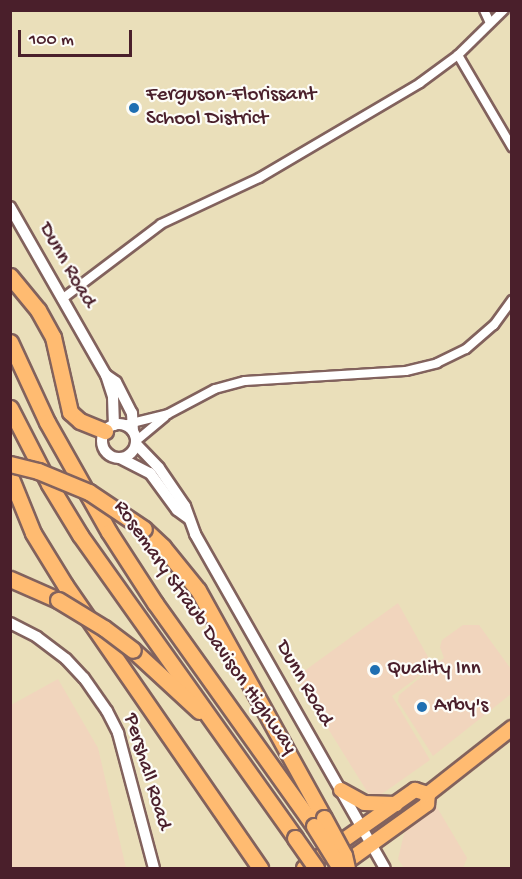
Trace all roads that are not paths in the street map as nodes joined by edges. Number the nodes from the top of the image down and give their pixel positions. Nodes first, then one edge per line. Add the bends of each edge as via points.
1 (484, 10) edge
2 (504, 10) edge
3 (490, 23) junction
4 (458, 55) junction
5 (512, 147) edge
6 (10, 207) edge
7 (10, 276) edge
8 (62, 298) junction
9 (512, 300) edge
10 (10, 342) edge
11 (106, 375) junction
12 (10, 408) edge
13 (168, 414) junction
14 (126, 431) junction
15 (120, 458) junction
16 (10, 464) edge
17 (10, 476) edge
18 (188, 518) junction
19 (10, 579) edge
20 (10, 623) edge
21 (512, 728) edge
22 (221, 732) junction
23 (341, 790) junction
24 (428, 794) junction
25 (396, 804) junction
26 (319, 822) junction
27 (362, 828) junction
28 (372, 846) junction
29 (254, 864) edge
30 (154, 868) edge
31 (304, 868) edge
32 (316, 868) edge
33 (339, 868) edge
34 (347, 868) edge
35 (385, 868) edge

1 - 3 street
2 - 3 street
3 - 4 street
4 - 5 street
4 - 8 street via 420,83 291,160 162,224
6 - 8 street, Dunn Road
7 - 14 highway via 38,310 53,337 70,412 80,422
8 - 11 street, Dunn Road
9 - 13 street via 494,326 466,349 437,363 406,371 245,381 215,389
10 - 26 highway, Rosemary Straub Davison Highway via 47,422 109,532 155,603
11 - 14 street, Dunn Road
11 - 14 street, Dunn Road via 116,382 132,413
12 - 22 highway via 80,535
13 - 14 street
13 - 14 street
14 - 15 street via 130,455
14 - 15 street via 102,442 106,452
14 - 18 street, Dunn Road via 159,468 185,506
15 - 18 street, Dunn Road via 150,473 177,510
16 - 26 highway, bridge via 89,492 144,529 163,547 198,590
17 - 29 highway via 33,533 65,585
18 - 23 street, Dunn Road
19 - 22 highway, bridge via 58,600 104,628
20 - 30 street, Pershall Road via 66,659 107,711 118,733
21 - 24 main road
22 - 32 highway, bridge
23 - 25 main road via 369,804
23 - 27 street, Dunn Road
24 - 25 main road via 415,790
24 - 28 main road via 427,804
25 - 27 main road
26 - 33 highway, Rosemary Straub Davison Highway, bridge
26 - 34 highway, bridge via 344,855
27 - 28 street, Dunn Road
27 - 31 main road
28 - 33 main road
28 - 35 street, Dunn Road

